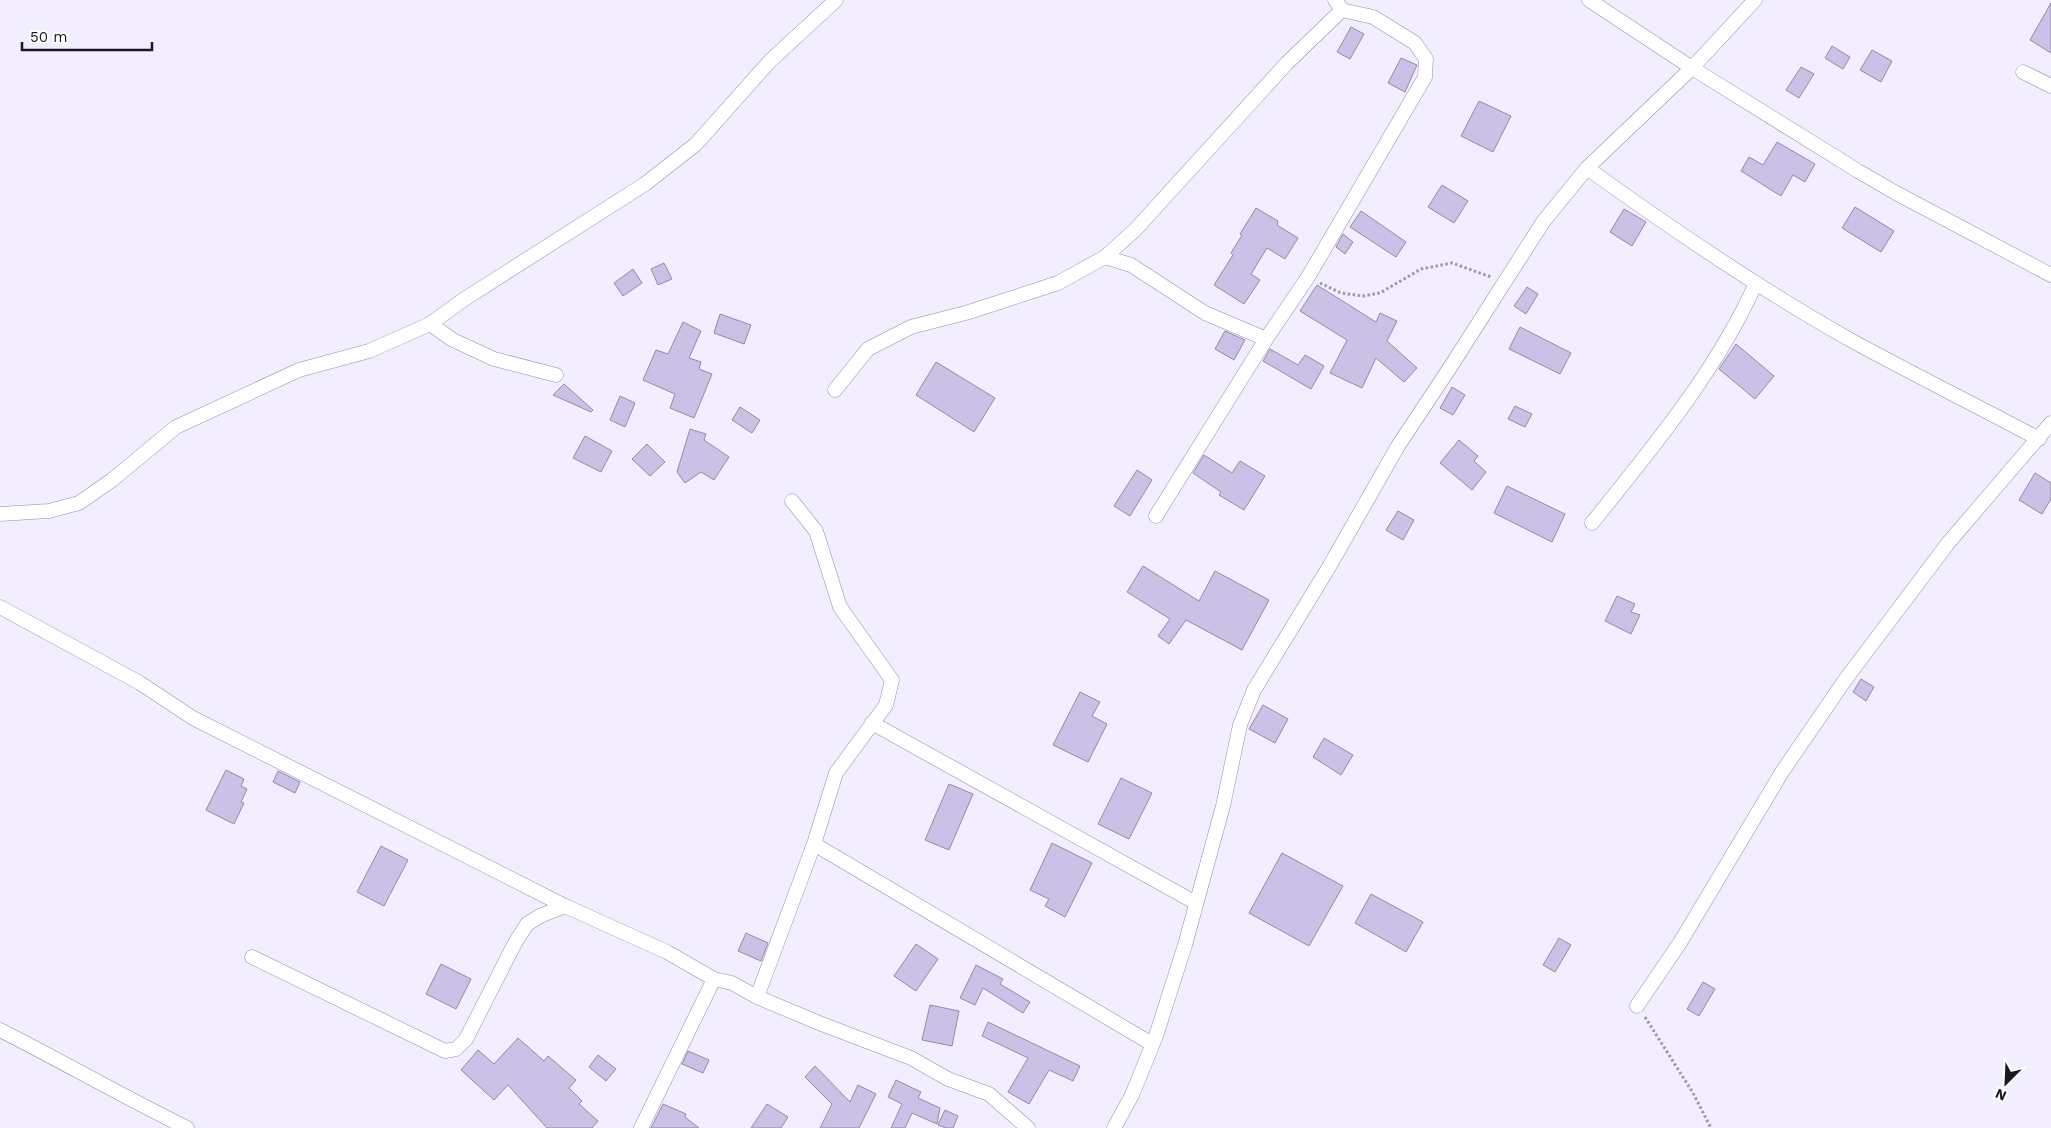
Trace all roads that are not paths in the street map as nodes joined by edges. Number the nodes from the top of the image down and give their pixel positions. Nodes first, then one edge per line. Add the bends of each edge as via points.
1 (836, 0) edge
2 (1589, 0) edge
3 (1755, 0) edge
4 (1339, 5) edge
5 (1692, 68) junction
6 (2023, 72) dead end
7 (2051, 86) edge
8 (1587, 168) junction
9 (1105, 257) junction
10 (2051, 275) edge
11 (1756, 283) junction
12 (430, 324) junction
13 (1266, 339) junction
14 (556, 375) dead end
15 (835, 390) dead end
16 (2051, 423) edge
17 (2039, 439) junction
18 (792, 501) dead end
19 (0, 514) edge
20 (1156, 516) dead end
21 (1592, 523) dead end
22 (0, 607) edge
23 (872, 723) junction
24 (814, 844) junction
25 (1196, 903) junction
26 (565, 906) junction
27 (252, 957) dead end
28 (714, 980) junction
29 (757, 997) junction
30 (1637, 1006) road end
31 (0, 1030) edge
32 (1152, 1044) junction
33 (187, 1128) edge
34 (641, 1128) edge
35 (1028, 1128) edge
36 (1114, 1128) edge

1 - 12 street via 770,61 696,144 646,184
2 - 5 street
3 - 5 street
4 - 9 street via 1135,230
4 - 13 street via 1373,17 1415,43 1426,59 1425,76 1308,277
5 - 8 street
5 - 10 street via 1896,193
6 - 7 street
8 - 11 street
8 - 25 street via 1543,222 1398,446 1254,690 1240,725 1223,806
9 - 13 street via 1131,265 1205,313
9 - 15 street via 1058,283 911,328 868,349
11 - 17 street via 1854,341
11 - 21 street via 1740,319 1694,391
12 - 14 street via 454,340 494,359
12 - 19 street via 369,351 299,370 176,428 79,503 49,511
13 - 20 street
16 - 17 street
17 - 30 street via 1949,542 1845,680 1782,772 1681,941
18 - 23 street via 816,531 840,607 892,680 886,705
22 - 26 street via 140,683 193,718
23 - 24 street via 836,773
23 - 25 street
24 - 29 street
24 - 32 street
25 - 32 street
26 - 27 street via 528,924 466,1039 456,1049 445,1051
26 - 28 street via 667,952
28 - 29 street via 732,983
28 - 34 street
29 - 35 street via 911,1058 948,1079 989,1094
31 - 33 street via 128,1100
32 - 36 street

